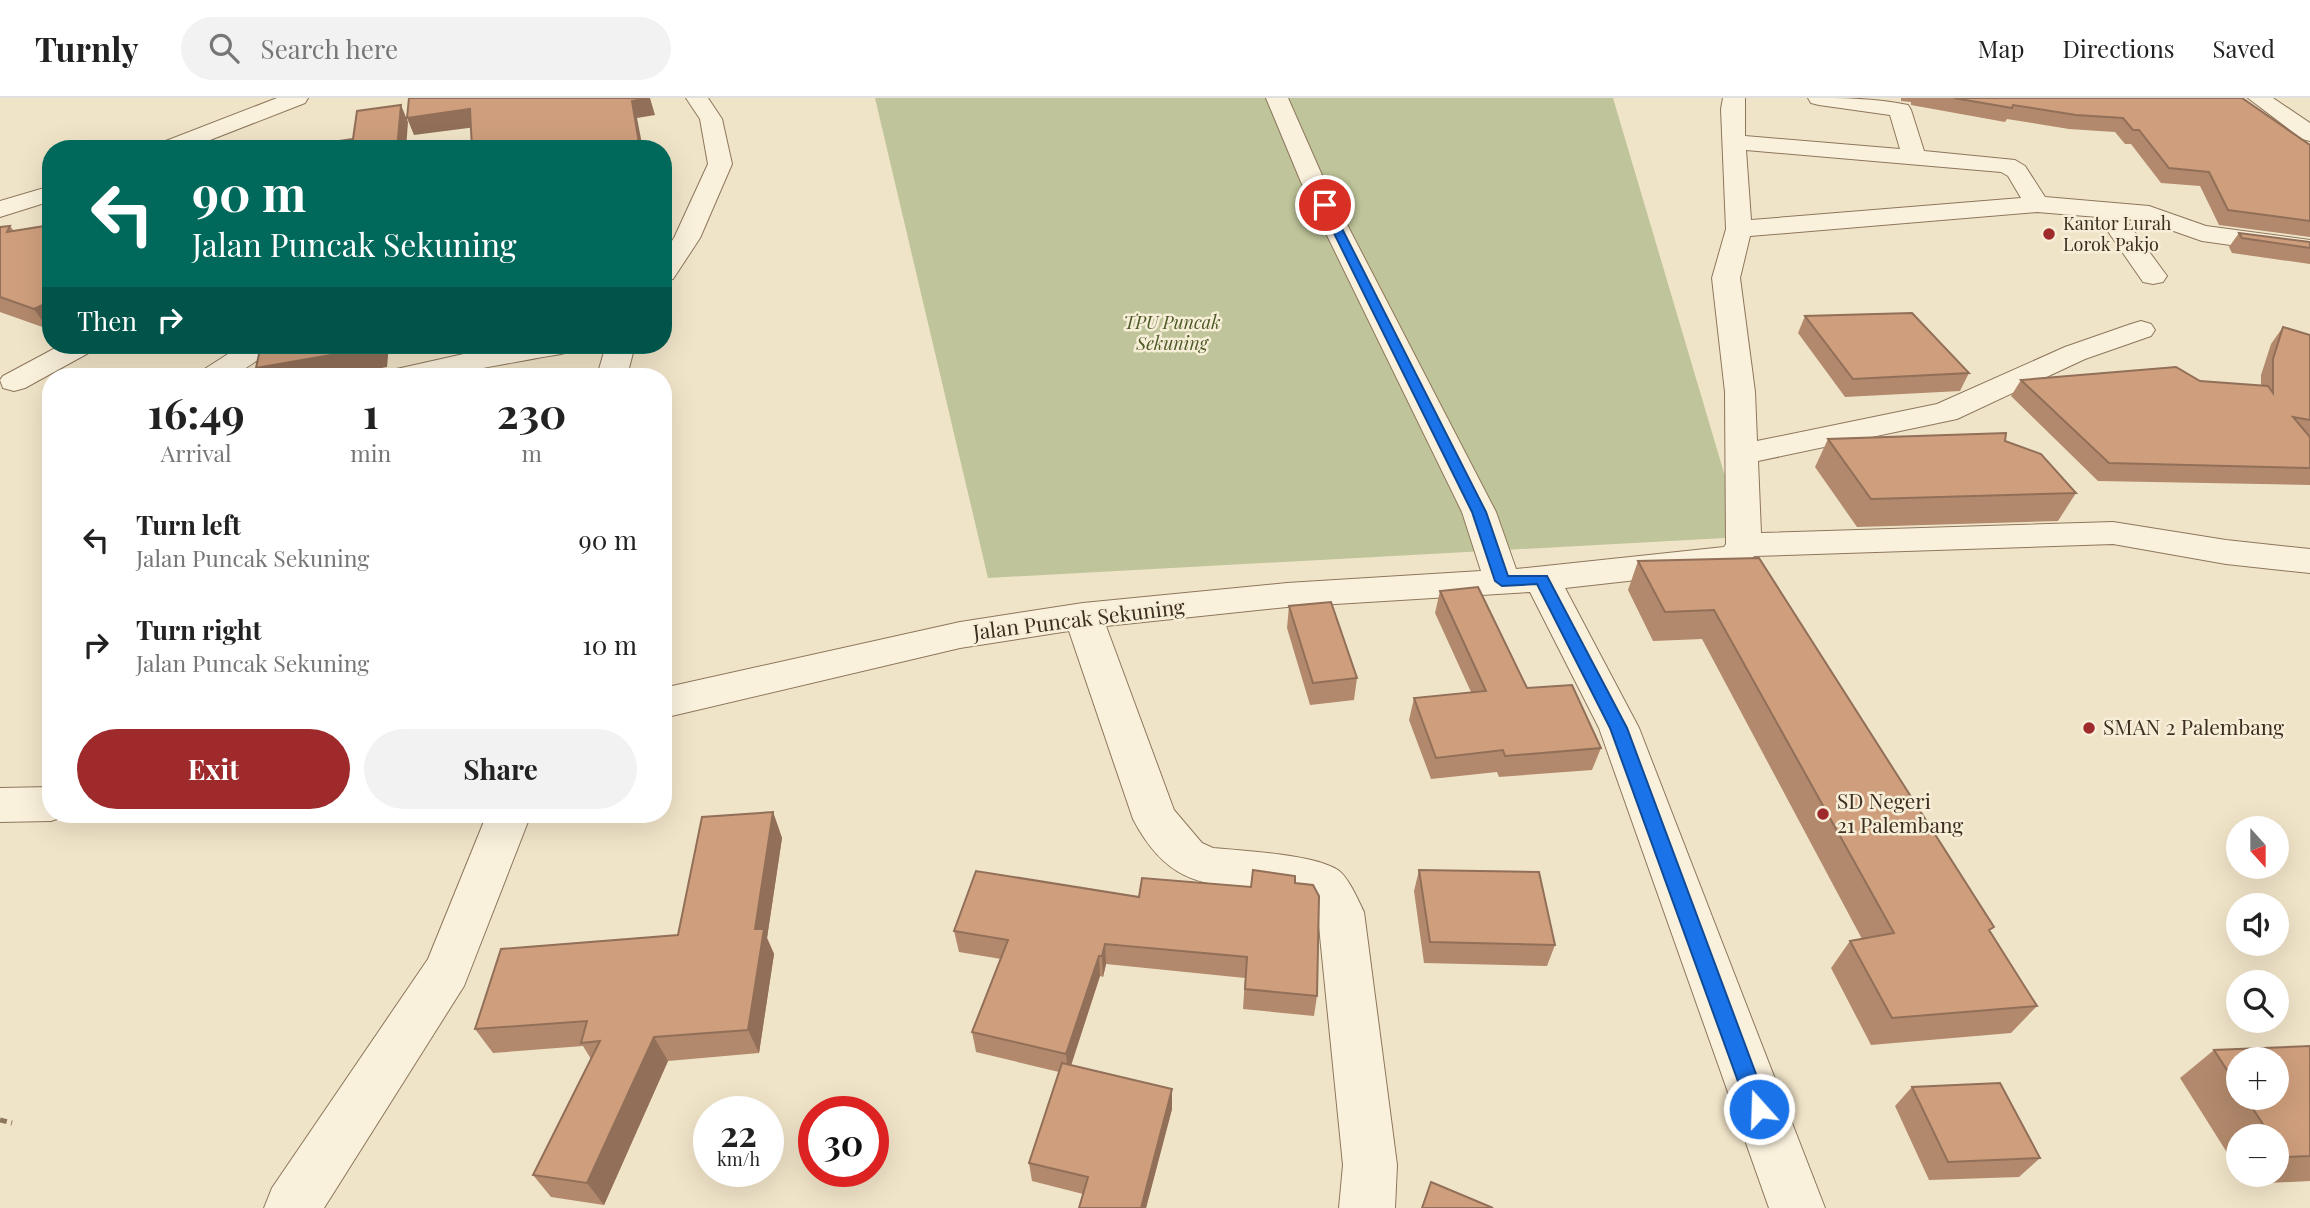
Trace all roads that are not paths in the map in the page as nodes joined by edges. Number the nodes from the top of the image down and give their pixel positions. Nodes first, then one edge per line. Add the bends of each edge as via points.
1 (297, 98) edge
2 (697, 98) edge
3 (1277, 98) edge
4 (1734, 98) edge
5 (1819, 98) edge
6 (2259, 98) edge
7 (2310, 134) edge
8 (189, 140) edge
9 (1734, 142) junction
10 (1914, 157) junction
11 (42, 196) edge
12 (2037, 204) junction
13 (2104, 208) junction
14 (0, 209) edge
15 (1739, 229) junction
16 (2310, 248) edge
17 (672, 260) edge
18 (2153, 276) dead end
19 (2141, 330) dead end
20 (63, 354) edge
21 (247, 354) edge
22 (502, 354) edge
23 (226, 368) edge
24 (436, 368) edge
25 (7, 380) edge
26 (42, 387) edge
27 (1743, 454) junction
28 (1735, 553) junction
29 (2310, 561) edge
30 (1522, 580) junction
31 (1083, 617) junction
32 (672, 701) edge
33 (42, 804) edge
34 (0, 806) edge
35 (505, 823) edge
36 (292, 1208) edge
37 (1367, 1208) edge
38 (1797, 1208) edge

1 - 8 street
2 - 17 street via 710,120 720,164 687,238
3 - 30 street via 1313,182 1479,512
4 - 9 street
5 - 10 street via 1900,110
6 - 7 street
9 - 10 street
9 - 15 street
10 - 12 street via 2011,166
11 - 14 street
12 - 13 street
12 - 15 street
13 - 16 street via 2148,214 2212,235
13 - 18 street
15 - 27 street via 1726,278
19 - 27 street via 2075,353 1946,412
20 - 25 street
21 - 23 street
22 - 24 street
25 - 26 street
27 - 28 street
28 - 29 street, Jalan Puncak Sekuning via 2113,533
28 - 30 street, Jalan Puncak Sekuning
30 - 31 street, Jalan Puncak Sekuning via 1287,596
30 - 38 street via 1619,728
31 - 32 street, Jalan Puncak Sekuning via 960,635
31 - 37 street via 1155,819 1186,856 1209,866 1288,874 1323,884 1341,912 1370,1165
33 - 34 street
35 - 36 street via 447,971

